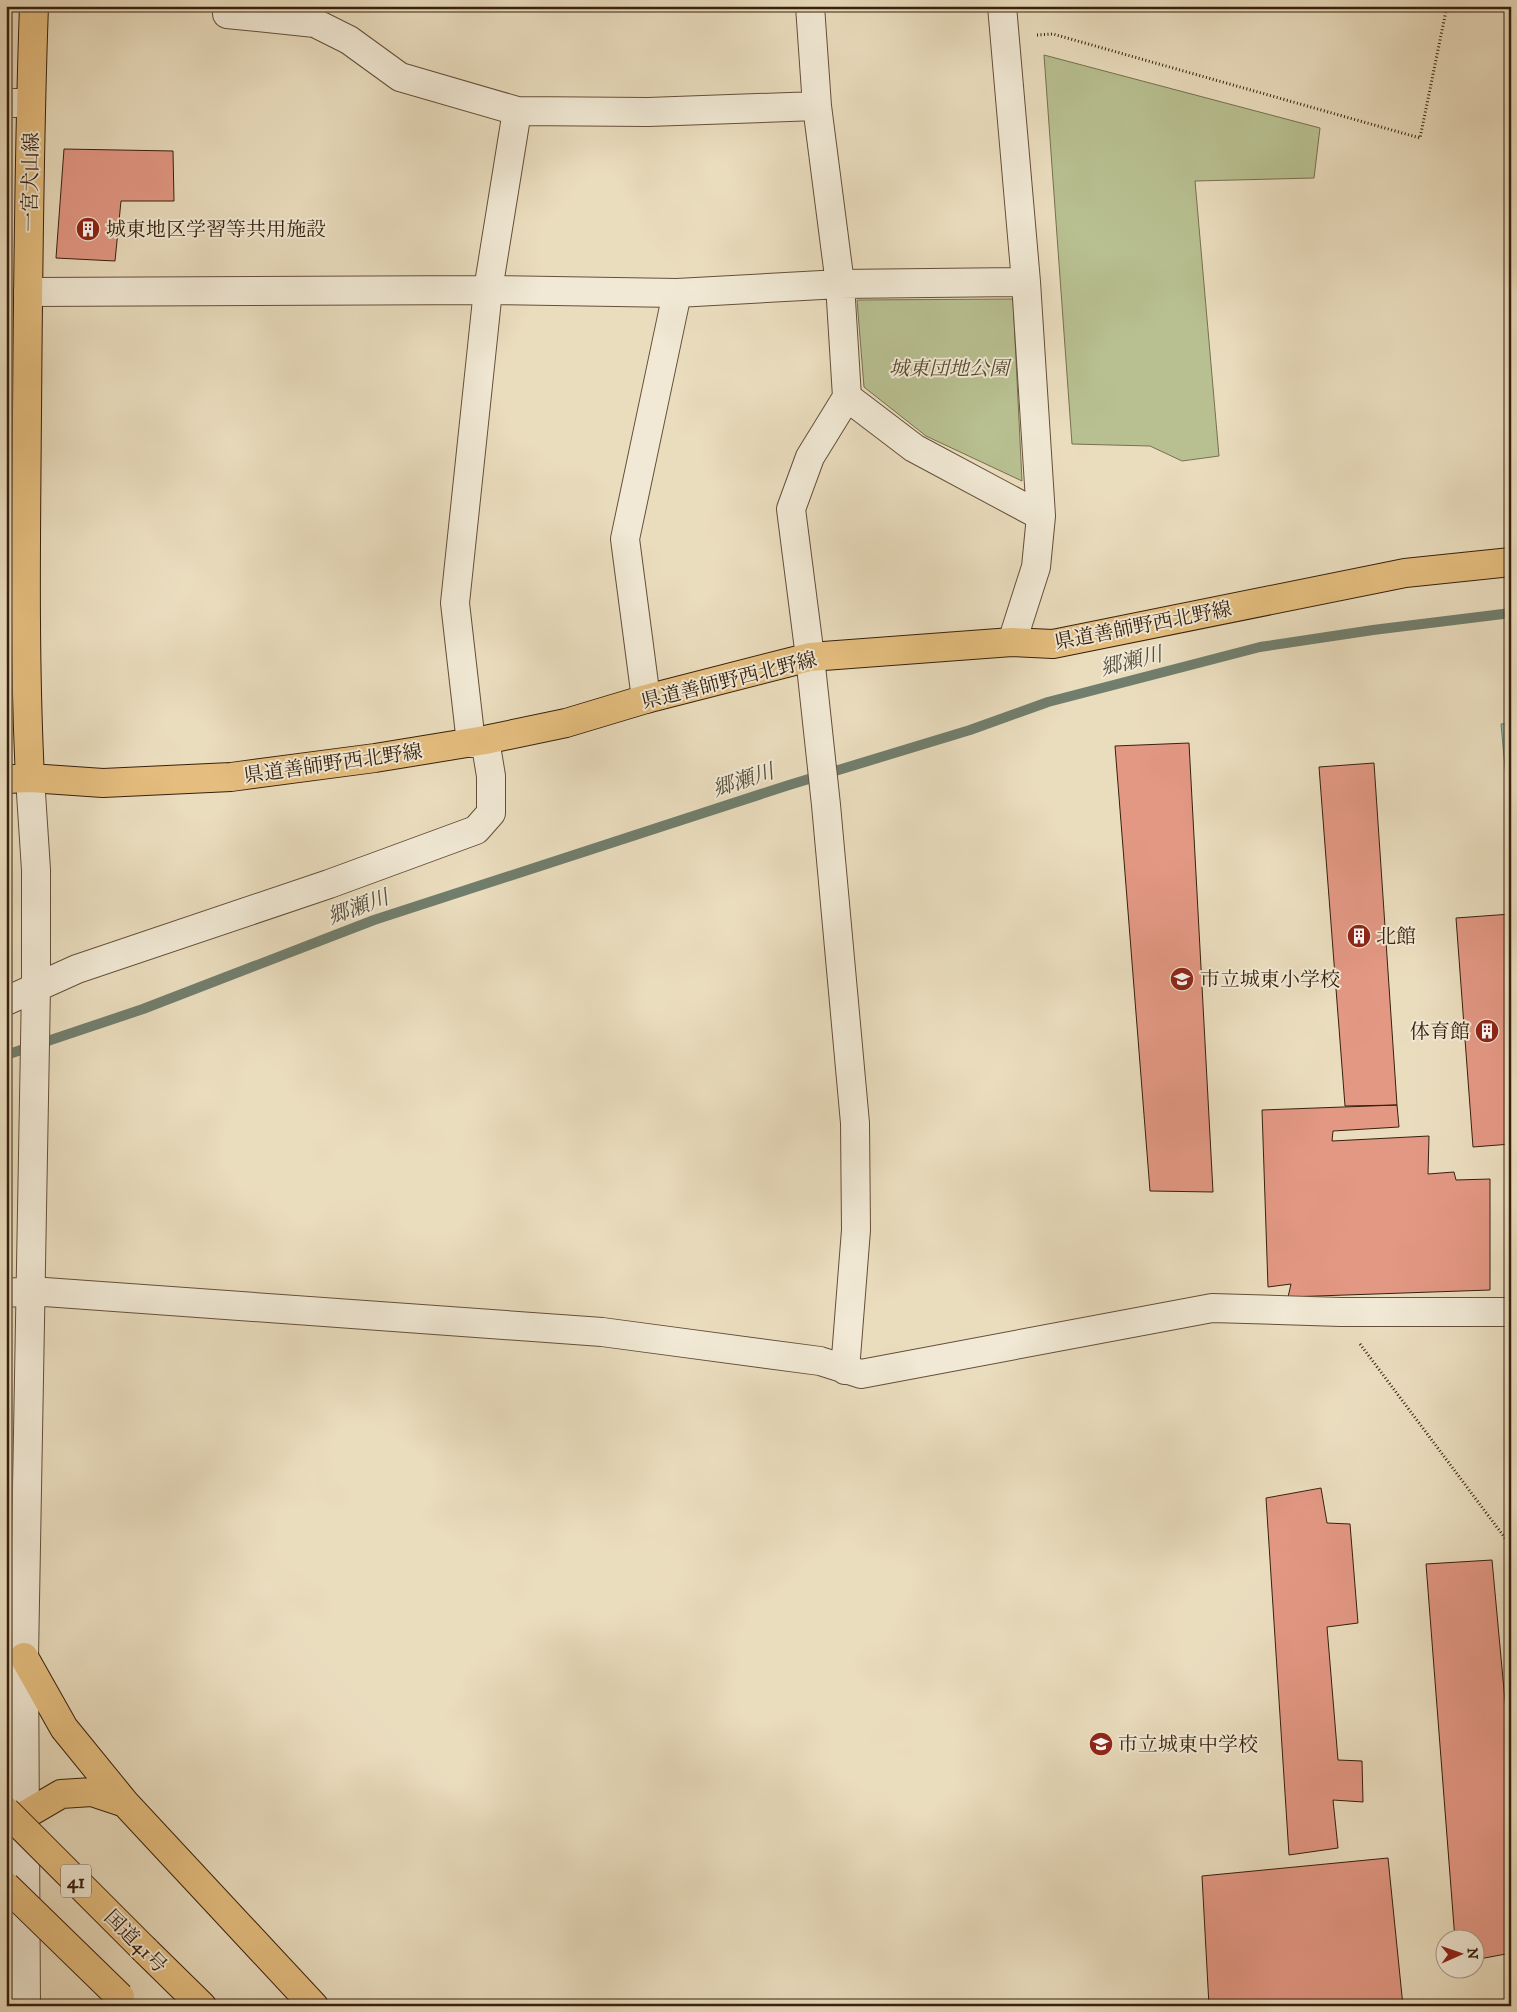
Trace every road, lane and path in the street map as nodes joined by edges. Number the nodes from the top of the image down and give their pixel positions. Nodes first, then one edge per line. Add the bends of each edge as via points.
1 (34, 6) edge
2 (228, 6) edge
3 (810, 6) edge
4 (1002, 6) edge
5 (1447, 6) edge
6 (1004, 35) junction
7 (18, 103) edge
8 (817, 106) junction
9 (517, 111) junction
10 (1026, 282) junction
11 (840, 284) junction
12 (488, 290) junction
13 (28, 292) junction
14 (677, 293) junction
15 (847, 397) junction
16 (1041, 516) junction
17 (1511, 562) edge
18 (1012, 642) junction
19 (810, 657) junction
20 (646, 699) junction
21 (478, 741) junction
22 (18, 778) edge
23 (36, 986) junction
24 (6, 1001) edge
25 (19, 1292) edge
26 (1341, 1312) junction
27 (1511, 1312) edge
28 (845, 1370) junction
29 (1511, 1546) edge
30 (24, 1658) junction
31 (125, 1803) junction
32 (16, 1813) edge
33 (6, 1886) edge
34 (16, 1945) edge
35 (125, 2001) edge
36 (26, 2006) edge
37 (202, 2006) edge
38 (314, 2006) edge

1 - 7 main road, 一宮犬山線
2 - 9 street via 227,14 315,24 349,40 400,77
3 - 8 street
4 - 6 street
5 - 6 path via 1420,138 1053,34
6 - 10 street
7 - 13 main road, 一宮犬山線
8 - 9 street via 648,112
8 - 11 street
9 - 12 street
10 - 11 street
10 - 16 street
11 - 14 street
11 - 15 street
12 - 13 street
12 - 14 street
12 - 21 street via 455,604
13 - 22 main road, 一宮犬山線 via 26,701
14 - 20 street via 625,539
15 - 16 street via 914,448
15 - 19 street via 810,457 792,509
16 - 18 street via 1036,567
17 - 18 main road, 県道善師野西北野線 via 1405,573 1053,644
18 - 19 main road, 県道善師野西北野線
19 - 20 main road, 県道善師野西北野線
19 - 28 street via 855,1123 856,1230
20 - 21 main road, 県道善師野西北野線 via 566,723
21 - 22 main road, 県道善師野西北野線 via 231,777 103,783
21 - 23 street via 491,776 491,813 476,830
22 - 23 street via 36,870
23 - 24 street
23 - 25 street via 36,1069
25 - 28 street via 602,1332 820,1361
25 - 30 street
26 - 27 street
26 - 28 street via 1212,1308 860,1374
26 - 29 path via 1364,1352
30 - 31 main road via 64,1728
30 - 32 street
31 - 32 main road via 92,1792 61,1794
31 - 38 main road
32 - 34 street
32 - 37 main road, 国道41号 / 41, bridge
33 - 35 main road, 41, bridge
34 - 36 street

